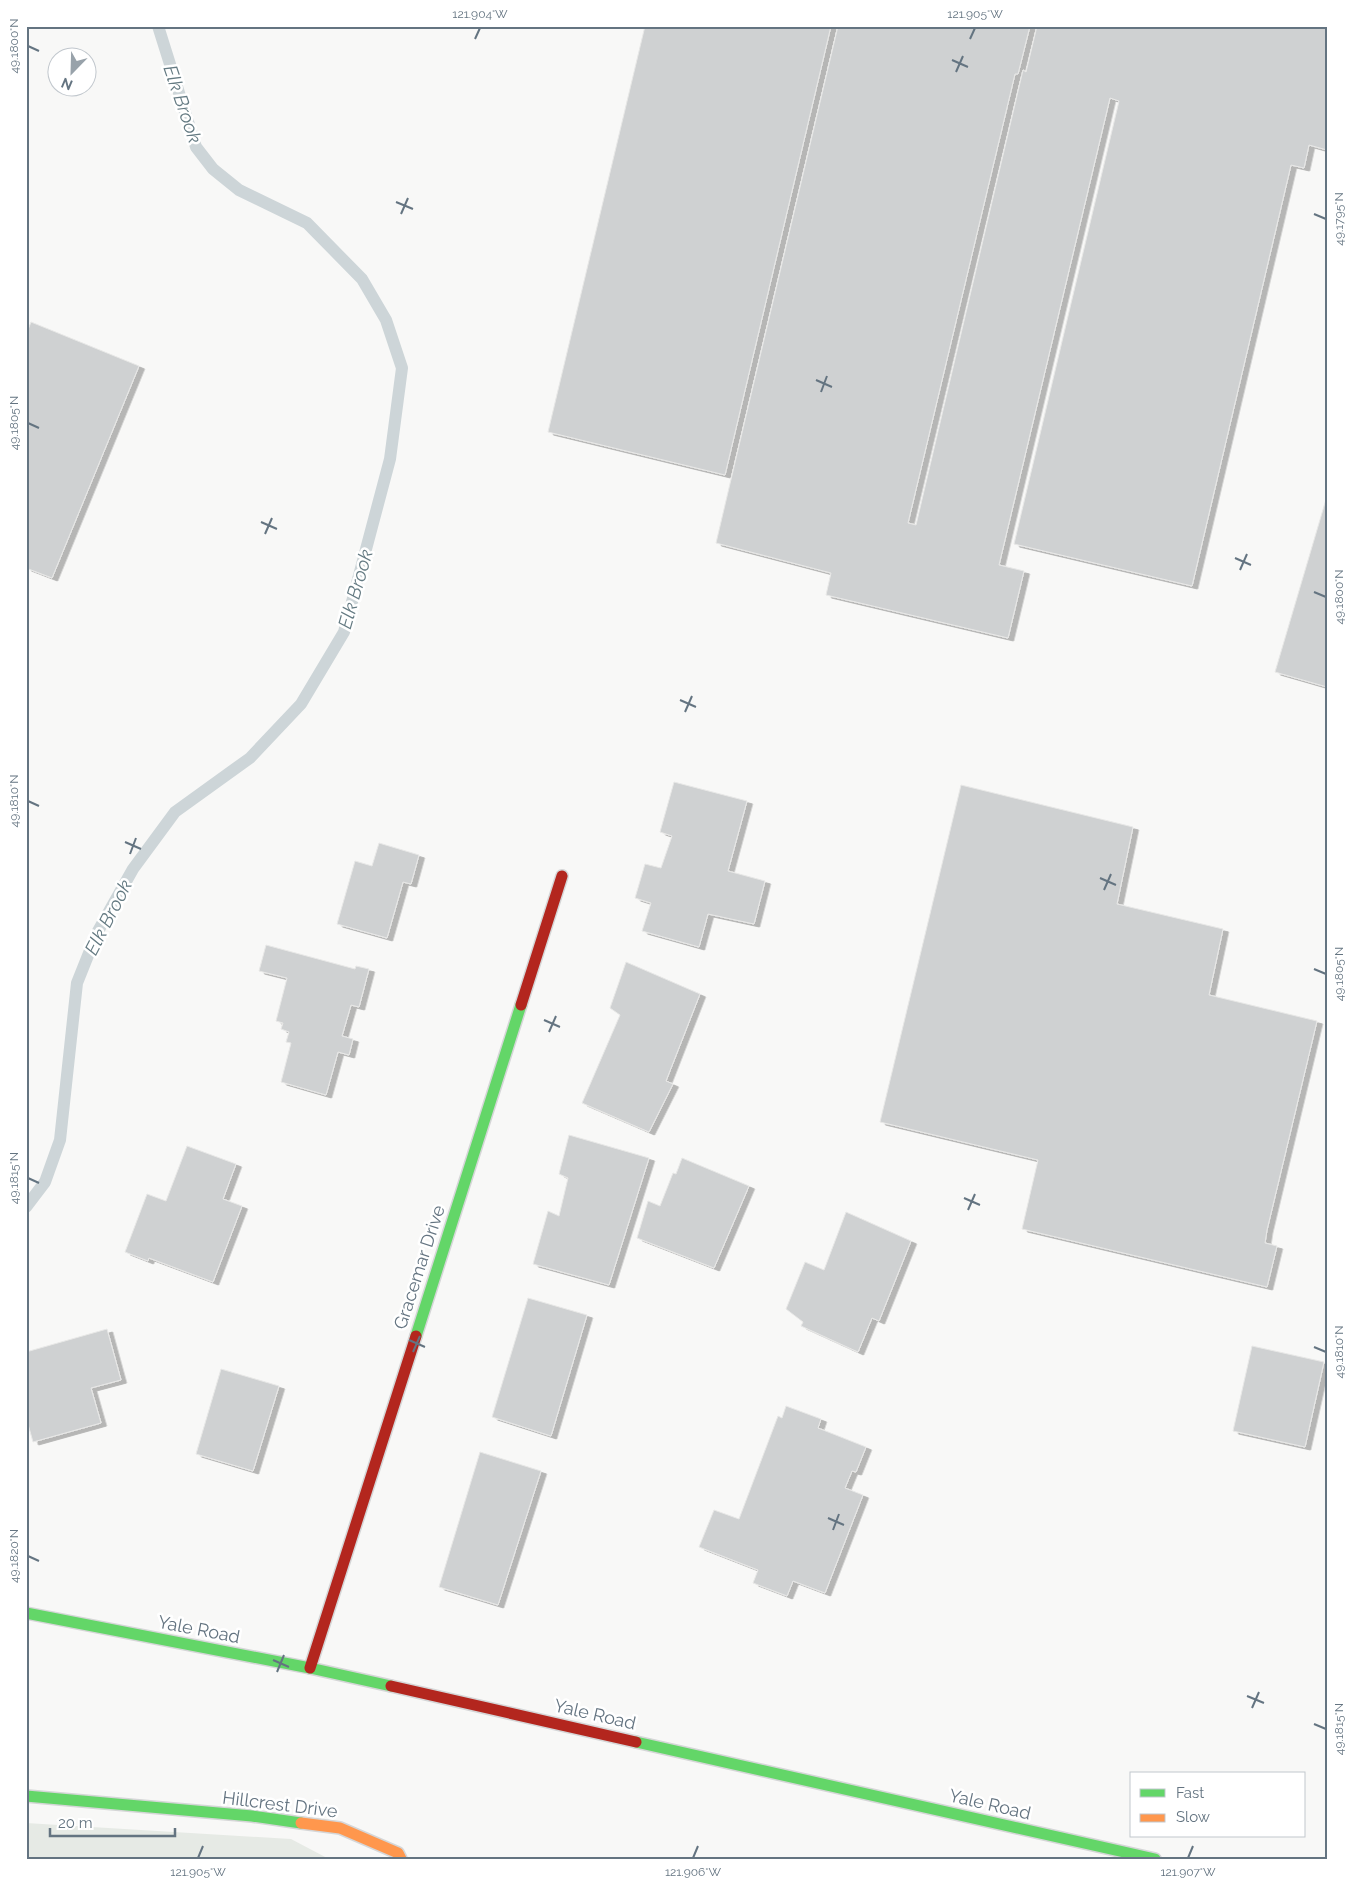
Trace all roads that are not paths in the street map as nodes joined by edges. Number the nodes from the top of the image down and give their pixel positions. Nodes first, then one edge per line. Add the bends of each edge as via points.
1 (562, 876) dead end
2 (26, 1613) edge
3 (310, 1668) junction
4 (26, 1796) edge
5 (401, 1859) edge
6 (1155, 1859) edge

1 - 3 street, Gracemar Drive
2 - 3 street, Yale Road
3 - 6 street, Yale Road
4 - 5 street, Hillcrest Drive via 252,1816 340,1828 398,1853

